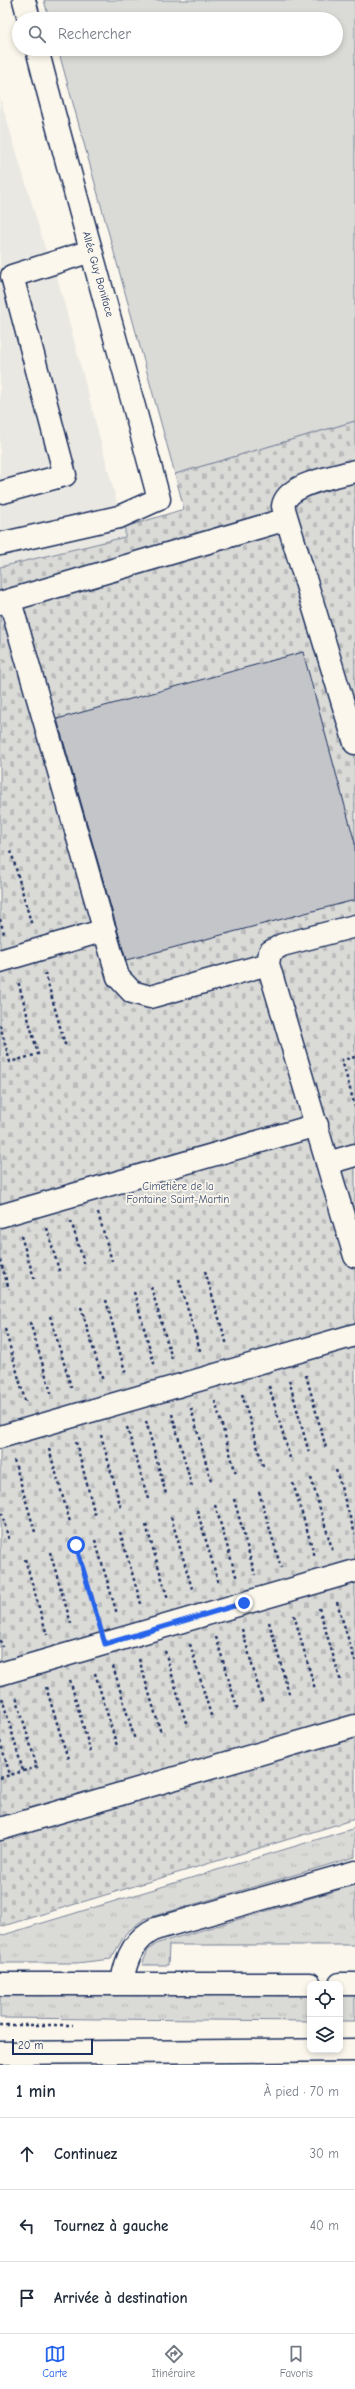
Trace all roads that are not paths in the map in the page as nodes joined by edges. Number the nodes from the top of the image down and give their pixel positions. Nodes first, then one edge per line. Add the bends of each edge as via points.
1 (24, 0) edge
2 (27, 12) edge
3 (39, 56) edge
4 (91, 251) junction
5 (355, 471) edge
6 (3, 492) dead end
7 (287, 519) junction
8 (0, 544) edge
9 (5, 602) edge
10 (355, 743) edge
11 (355, 926) edge
12 (105, 930) junction
13 (6, 959) edge
14 (268, 964) junction
15 (317, 1125) junction
16 (355, 1155) edge
17 (328, 1163) junction
18 (7, 1214) edge
19 (355, 1256) edge
20 (355, 1335) edge
21 (4, 1436) edge
22 (332, 1578) edge
23 (5, 1673) edge
24 (355, 1726) edge
25 (0, 1829) edge
26 (355, 1872) edge
27 (0, 1984) edge
28 (122, 1984) junction
29 (307, 1984) edge
30 (343, 1984) edge
31 (355, 1984) edge
32 (355, 2050) edge
33 (0, 2053) edge
34 (205, 2058) edge
35 (55, 2059) edge

1 - 2 street
3 - 4 street, Allée Guy Boniface
4 - 6 street via 12,276 65,475
4 - 8 street, Allée Guy Boniface via 159,499 119,517
5 - 7 street via 294,490 284,500
7 - 9 street
7 - 10 street
9 - 12 street
11 - 14 street via 282,945 270,952
12 - 13 street
12 - 14 street via 118,977 141,996 150,997
14 - 15 street
15 - 17 street
15 - 18 street
16 - 17 street
17 - 19 street
20 - 21 street
22 - 23 street
24 - 25 street
26 - 28 street via 155,1929 145,1934 136,1945 124,1970
27 - 28 street
28 - 29 street
30 - 31 street
32 - 34 street
33 - 35 street
34 - 35 street

